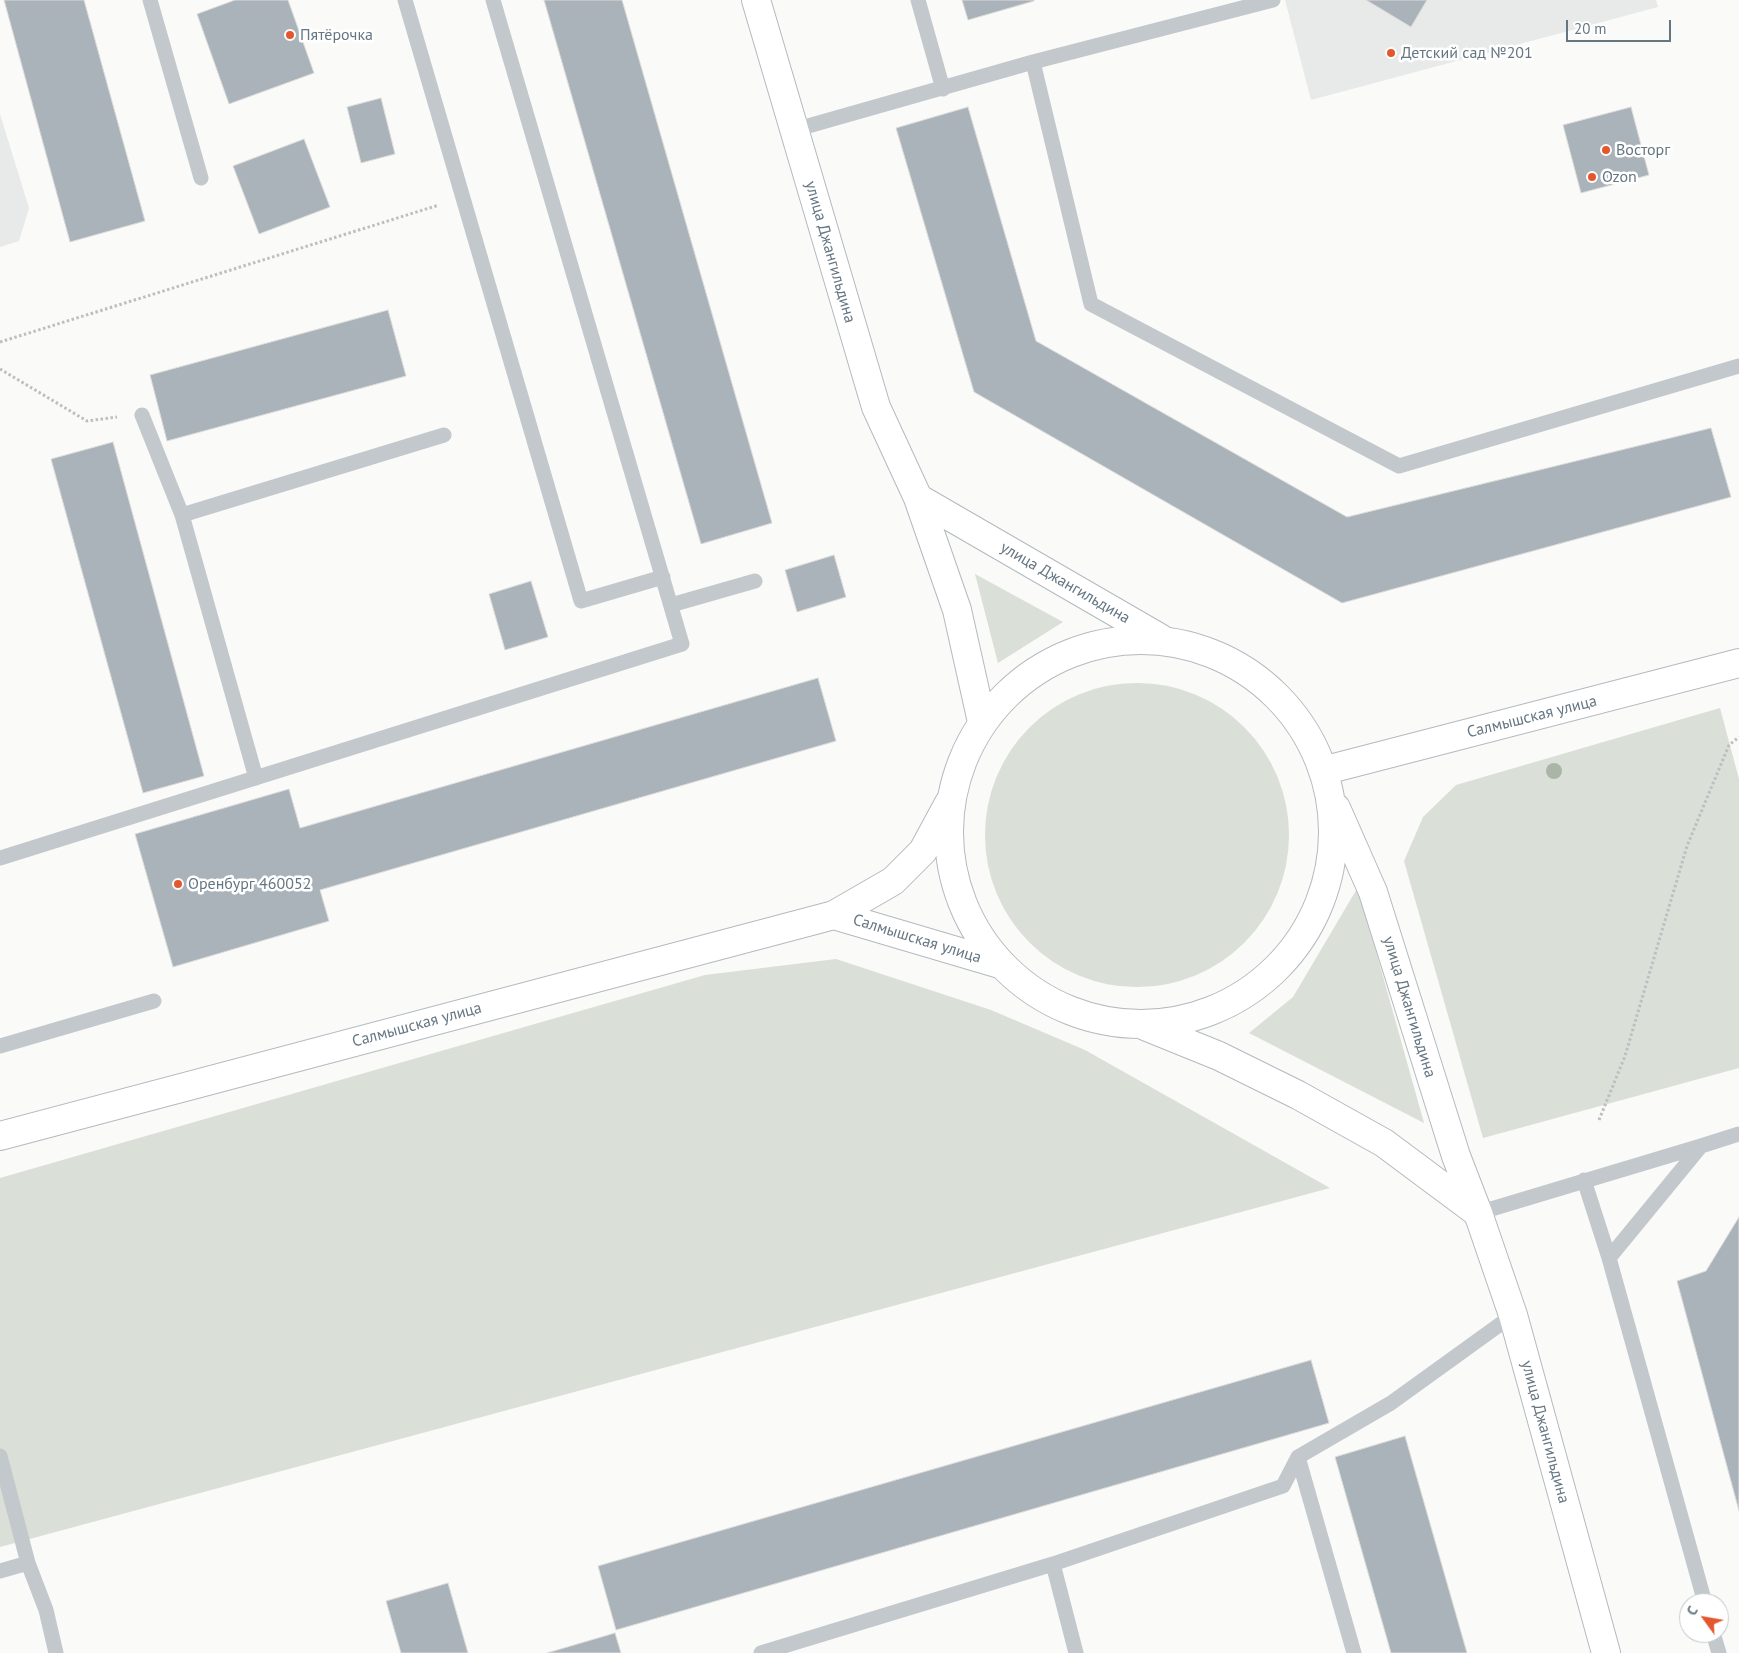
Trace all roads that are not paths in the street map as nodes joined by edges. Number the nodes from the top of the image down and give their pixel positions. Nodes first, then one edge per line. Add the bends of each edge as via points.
1 (150, 0) edge
2 (405, 0) edge
3 (493, 0) edge
4 (756, 0) edge
5 (918, 0) edge
6 (1272, 0) edge
7 (1032, 62) junction
8 (943, 89) junction
9 (794, 130) junction
10 (201, 178) dead end
11 (1739, 366) edge
12 (142, 415) road end
13 (444, 435) dead end
14 (918, 498) junction
15 (182, 515) junction
16 (663, 577) junction
17 (755, 581) dead end
18 (671, 605) junction
19 (1160, 638) junction
20 (1739, 664) edge
21 (982, 722) junction
22 (1326, 770) junction
23 (256, 778) junction
24 (951, 800) junction
25 (1334, 804) junction
26 (0, 858) edge
27 (834, 914) junction
28 (1000, 964) junction
29 (154, 1001) dead end
30 (1145, 1026) junction
31 (0, 1046) edge
32 (1739, 1134) edge
33 (0, 1136) edge
34 (1701, 1146) junction
35 (1584, 1180) junction
36 (1478, 1213) junction
37 (1609, 1258) junction
38 (1513, 1315) junction
39 (0, 1456) edge
40 (1298, 1458) junction
41 (28, 1563) junction
42 (1053, 1564) junction
43 (0, 1571) edge
44 (1702, 1593) edge
45 (56, 1653) edge
46 (761, 1653) edge
47 (1076, 1653) edge
48 (1354, 1653) edge
49 (1606, 1653) edge

1 - 10 lane
2 - 16 lane via 581,601
3 - 16 lane
4 - 9 main road, улица Джангильдина
5 - 8 lane
6 - 7 lane
7 - 8 lane
7 - 11 lane via 1091,304 1399,466
8 - 9 lane
9 - 14 main road, улица Джангильдина via 876,408
12 - 15 lane
13 - 15 lane
14 - 19 main road, улица Джангильдина
14 - 21 main road, улица Джангильдина via 957,610
15 - 23 lane
16 - 18 lane
17 - 18 lane
18 - 23 lane via 682,644
19 - 21 main road via 1092,644 1039,668 1030,673
19 - 22 main road via 1231,659 1289,705
20 - 22 main road, Салмышская улица
21 - 24 main road
22 - 25 main road
23 - 26 lane
24 - 27 main road, Салмышская улица via 923,851 893,881
24 - 28 main road via 949,859 966,916
25 - 30 main road via 1328,886 1289,958 1224,1008
25 - 36 main road, улица Джангильдина via 1373,892 1456,1156
27 - 28 main road, Салмышская улица
27 - 33 main road, Салмышская улица
28 - 30 main road via 1042,998 1091,1020
29 - 31 lane
30 - 36 main road via 1219,1056 1384,1143
32 - 34 lane
34 - 35 lane
34 - 37 lane
35 - 36 lane
35 - 37 lane
36 - 38 main road, улица Джангильдина
37 - 44 lane
38 - 40 lane via 1391,1403
38 - 49 main road, улица Джангильдина
39 - 41 lane
40 - 42 lane via 1283,1486
40 - 48 lane
41 - 43 lane
41 - 45 lane via 46,1610
42 - 46 lane
42 - 47 lane

